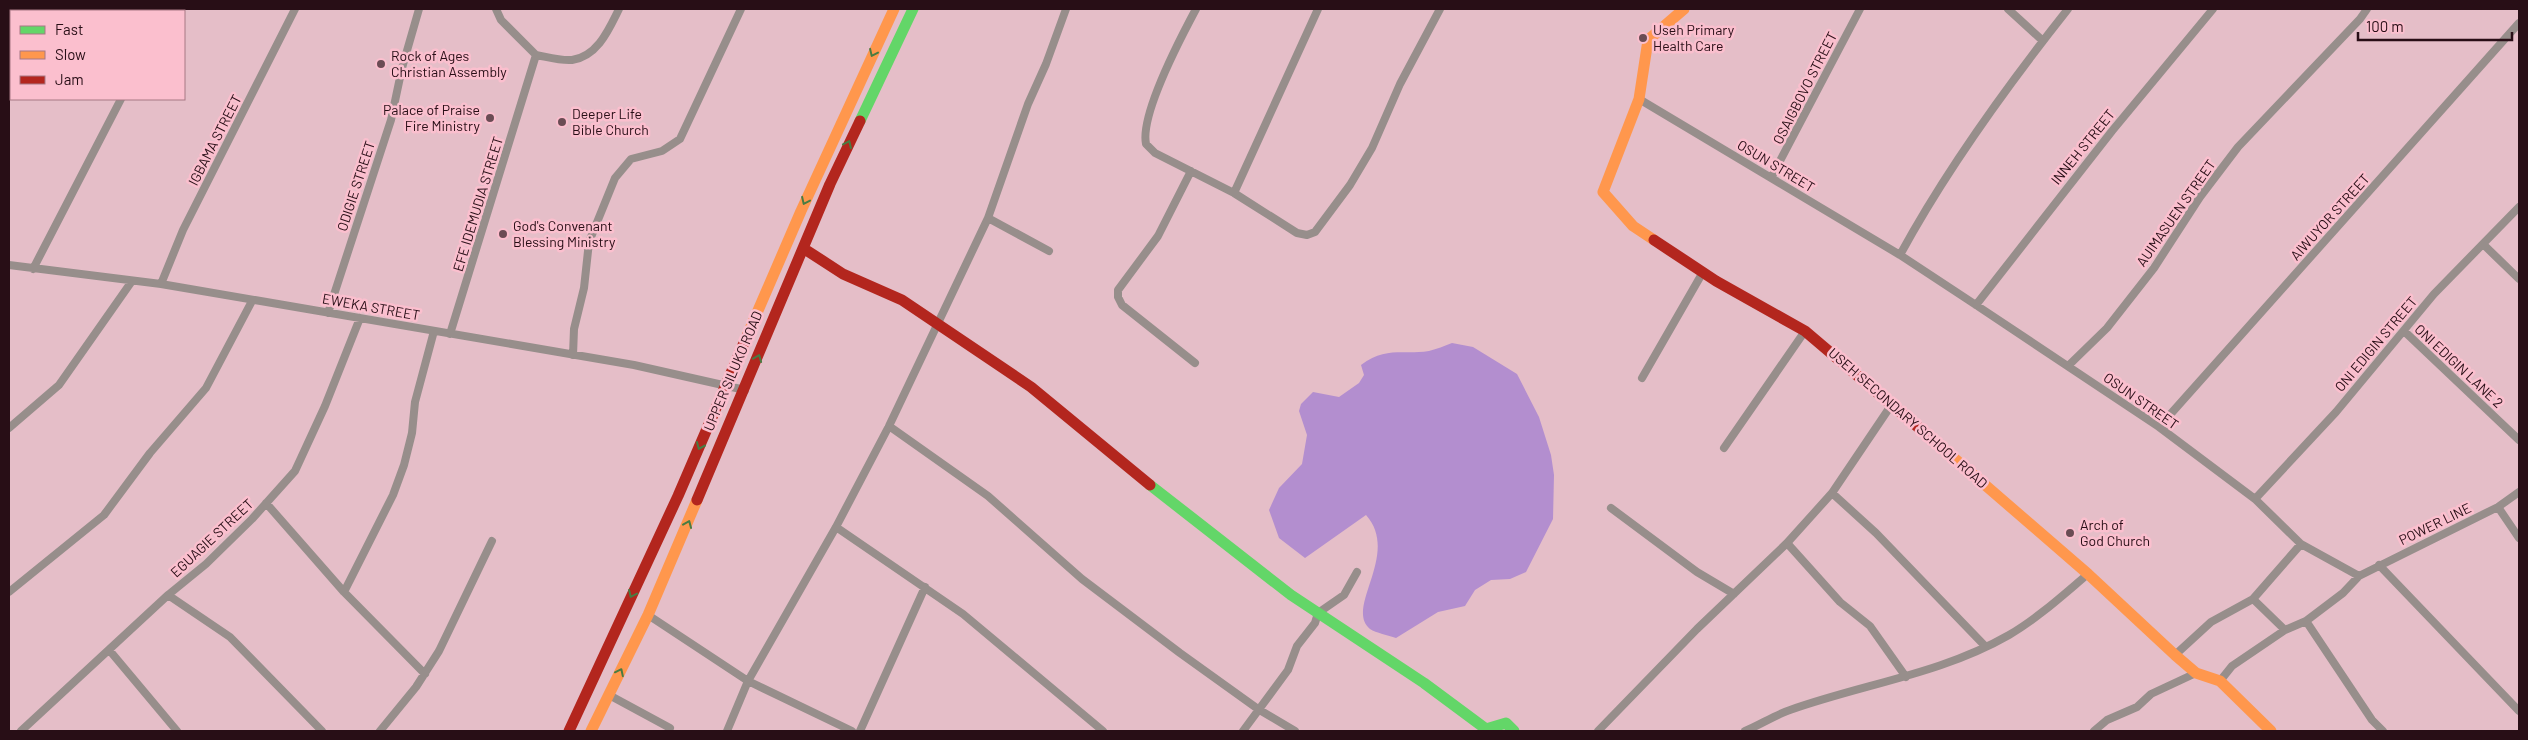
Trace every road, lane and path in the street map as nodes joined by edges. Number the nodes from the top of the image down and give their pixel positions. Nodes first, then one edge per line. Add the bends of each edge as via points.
1 (295, 9) edge
2 (419, 9) edge
3 (496, 9) edge
4 (619, 9) edge
5 (741, 9) edge
6 (894, 9) edge
7 (913, 9) edge
8 (1066, 9) edge
9 (1196, 9) edge
10 (1318, 9) edge
11 (1440, 9) edge
12 (1684, 9) edge
13 (1860, 9) edge
14 (2008, 9) edge
15 (2068, 9) edge
16 (2213, 9) edge
17 (2366, 9) edge
18 (2519, 23) edge
19 (2043, 41) junction
20 (536, 55) junction
21 (1638, 99) junction
22 (121, 100) edge
23 (1190, 171) junction
24 (1771, 178) junction
25 (1234, 193) junction
26 (2519, 207) edge
27 (988, 218) junction
28 (2483, 244) junction
29 (803, 248) junction
30 (1049, 251) dead end
31 (1900, 255) junction
32 (9, 265) edge
33 (33, 269) junction
34 (1703, 272) junction
35 (2519, 279) edge
36 (132, 281) junction
37 (161, 284) junction
38 (252, 301) junction
39 (1976, 305) junction
40 (328, 313) junction
41 (360, 318) junction
42 (938, 323) junction
43 (2404, 330) junction
44 (434, 331) junction
45 (1805, 331) junction
46 (450, 334) junction
47 (573, 355) junction
48 (1195, 363) dead end
49 (2068, 366) junction
50 (1642, 378) dead end
51 (728, 384) junction
52 (745, 390) junction
53 (1892, 404) junction
54 (889, 426) junction
55 (2159, 427) junction
56 (9, 428) edge
57 (2519, 440) edge
58 (1724, 448) dead end
59 (2519, 492) edge
60 (1832, 493) junction
61 (2255, 499) junction
62 (266, 503) junction
63 (2498, 507) junction
64 (1611, 508) dead end
65 (836, 527) junction
66 (2519, 538) edge
67 (492, 540) dead end
68 (1787, 543) junction
69 (2301, 544) junction
70 (2379, 565) junction
71 (1357, 572) dead end
72 (2088, 574) junction
73 (2359, 576) junction
74 (925, 587) junction
75 (9, 592) edge
76 (344, 592) junction
77 (1734, 594) junction
78 (168, 596) junction
79 (2253, 599) junction
80 (1318, 613) junction
81 (648, 616) junction
82 (2306, 621) junction
83 (2286, 630) junction
84 (1985, 646) junction
85 (110, 651) junction
86 (2175, 655) junction
87 (2196, 673) junction
88 (425, 674) junction
89 (1906, 677) junction
90 (748, 681) junction
91 (2220, 682) junction
92 (609, 695) junction
93 (1258, 708) junction
94 (2519, 711) edge
95 (30, 728) edge
96 (670, 728) dead end
97 (21, 731) edge
98 (177, 731) edge
99 (322, 731) edge
100 (380, 731) edge
101 (569, 731) edge
102 (591, 731) edge
103 (727, 731) edge
104 (852, 731) edge
105 (860, 731) edge
106 (1103, 731) edge
107 (1243, 731) edge
108 (1295, 731) edge
109 (1514, 731) edge
110 (1598, 731) edge
111 (1745, 731) edge
112 (2094, 731) edge
113 (2271, 731) edge
114 (2383, 731) edge

1 - 37 street, IGBAMA STREET via 183,230
2 - 40 street, ODIGIE STREET via 391,120
3 - 20 street via 501,20
4 - 20 street via 604,38 584,56 571,60
5 - 47 street via 680,139 662,151 631,158 616,178 589,242 584,288 574,329
6 -> 51 street, UPPER SILUKO ROAD via 801,211
29 -> 7 street, UPPER SILUKO ROAD
8 - 27 street
9 - 23 street via 1173,53 1144,136 1146,144 1155,153
10 - 25 street
11 - 25 street via 1400,84 1372,148 1350,185 1315,232 1307,235 1297,233
12 - 21 street via 1648,40
13 - 24 street, OSAIGBOVO STREET
14 - 19 street
15 - 19 street
16 - 39 street, INNEH STREET via 2112,131
17 - 49 street, AUIMASUEN STREET via 2238,148 2119,313
18 - 55 street, AIWUYOR STREET
19 - 31 street via 1928,204
20 - 46 street, EFE IDEMUDIA STREET
21 - 24 street, OSUN STREET
21 - 34 street, USEH SECONDARY SCHOOL ROAD via 1603,192 1633,226
22 - 33 street
23 - 25 street
23 - 48 street via 1158,236 1124,280 1118,297 1122,305
24 - 31 street, OSUN STREET
26 - 28 street, ONI EDIGIN STREET
27 - 30 street
27 - 42 street
28 - 35 street
28 - 43 street, ONI EDIGIN STREET
29 - 42 street via 842,274 902,300
52 -> 29 street, UPPER SILUKO ROAD
31 - 39 street, OSUN STREET
32 - 33 street, EWEKA STREET
33 - 36 street, EWEKA STREET
34 - 45 street, USEH SECONDARY SCHOOL ROAD
34 - 50 street
36 - 37 street, EWEKA STREET
36 - 56 street via 59,384
37 - 38 street, EWEKA STREET
38 - 40 street, EWEKA STREET
38 - 75 street via 206,388 150,453 104,516
39 - 49 street, OSUN STREET
40 - 41 street, EWEKA STREET
41 - 44 street, EWEKA STREET
41 - 62 street, EGUAGIE STREET via 295,471
42 - 54 street
42 - 80 street via 1031,387 1104,449
43 - 57 street, ONI EDIGIN LANE 2
43 - 61 street, ONI EDIGIN STREET via 2336,412
44 - 46 street, EWEKA STREET
44 - 76 street via 404,465 389,503
45 - 53 street, USEH SECONDARY SCHOOL ROAD
45 - 58 street
46 - 47 street, EWEKA STREET
47 - 51 street, EWEKA STREET
49 - 55 street, OSUN STREET
51 - 52 street
51 -> 101 street, UPPER SILUKO ROAD
81 -> 52 street, UPPER SILUKO ROAD
53 - 60 street
53 - 72 street, USEH SECONDARY SCHOOL ROAD
54 - 65 street
54 - 93 street via 988,496 1082,579 1180,654
55 - 61 street, OSUN STREET
59 - 63 street, POWER LINE
60 - 68 street
60 - 84 street via 1883,540
61 - 69 street, OSUN STREET
62 - 76 street
62 - 78 street, EGUAGIE STREET via 206,564
63 - 66 street
63 - 70 street, POWER LINE
64 - 77 street via 1697,572
65 - 74 street
65 - 90 street
67 - 88 street
68 - 77 street
68 - 89 street via 1840,602 1870,626
69 - 73 street, OSUN STREET
69 - 79 street
70 - 73 street, POWER LINE
70 - 94 street
71 - 80 street via 1344,595
72 - 84 street via 2009,635
72 - 86 street, USEH SECONDARY SCHOOL ROAD
73 - 82 street, POWER LINE via 2343,593
74 - 105 street
74 - 106 street via 963,614
76 - 88 street
77 - 110 street
78 - 85 street, EGUAGIE STREET
78 - 99 street via 230,637
79 - 83 street
79 - 86 street via 2211,622
80 - 93 street via 1297,646 1288,670
80 - 109 street via 1424,683 1486,729 1506,723
81 - 90 street
92 -> 81 street, UPPER SILUKO ROAD
82 - 83 street, POWER LINE
82 - 114 street via 2372,720
83 - 91 street, POWER LINE via 2232,666
84 - 89 street via 1955,661
85 - 95 street, EGUAGIE STREET
85 - 98 street
86 - 87 street, USEH SECONDARY SCHOOL ROAD
87 - 91 street, USEH SECONDARY SCHOOL ROAD
87 - 112 street via 2151,694 2137,707 2107,720
88 - 100 street
89 - 111 street via 1788,710
90 - 103 street
90 - 104 street
91 - 113 street, USEH SECONDARY SCHOOL ROAD
92 - 96 street
92 - 102 street, UPPER SILUKO ROAD
93 - 107 street
93 - 108 street
95 - 97 street, EGUAGIE STREET

